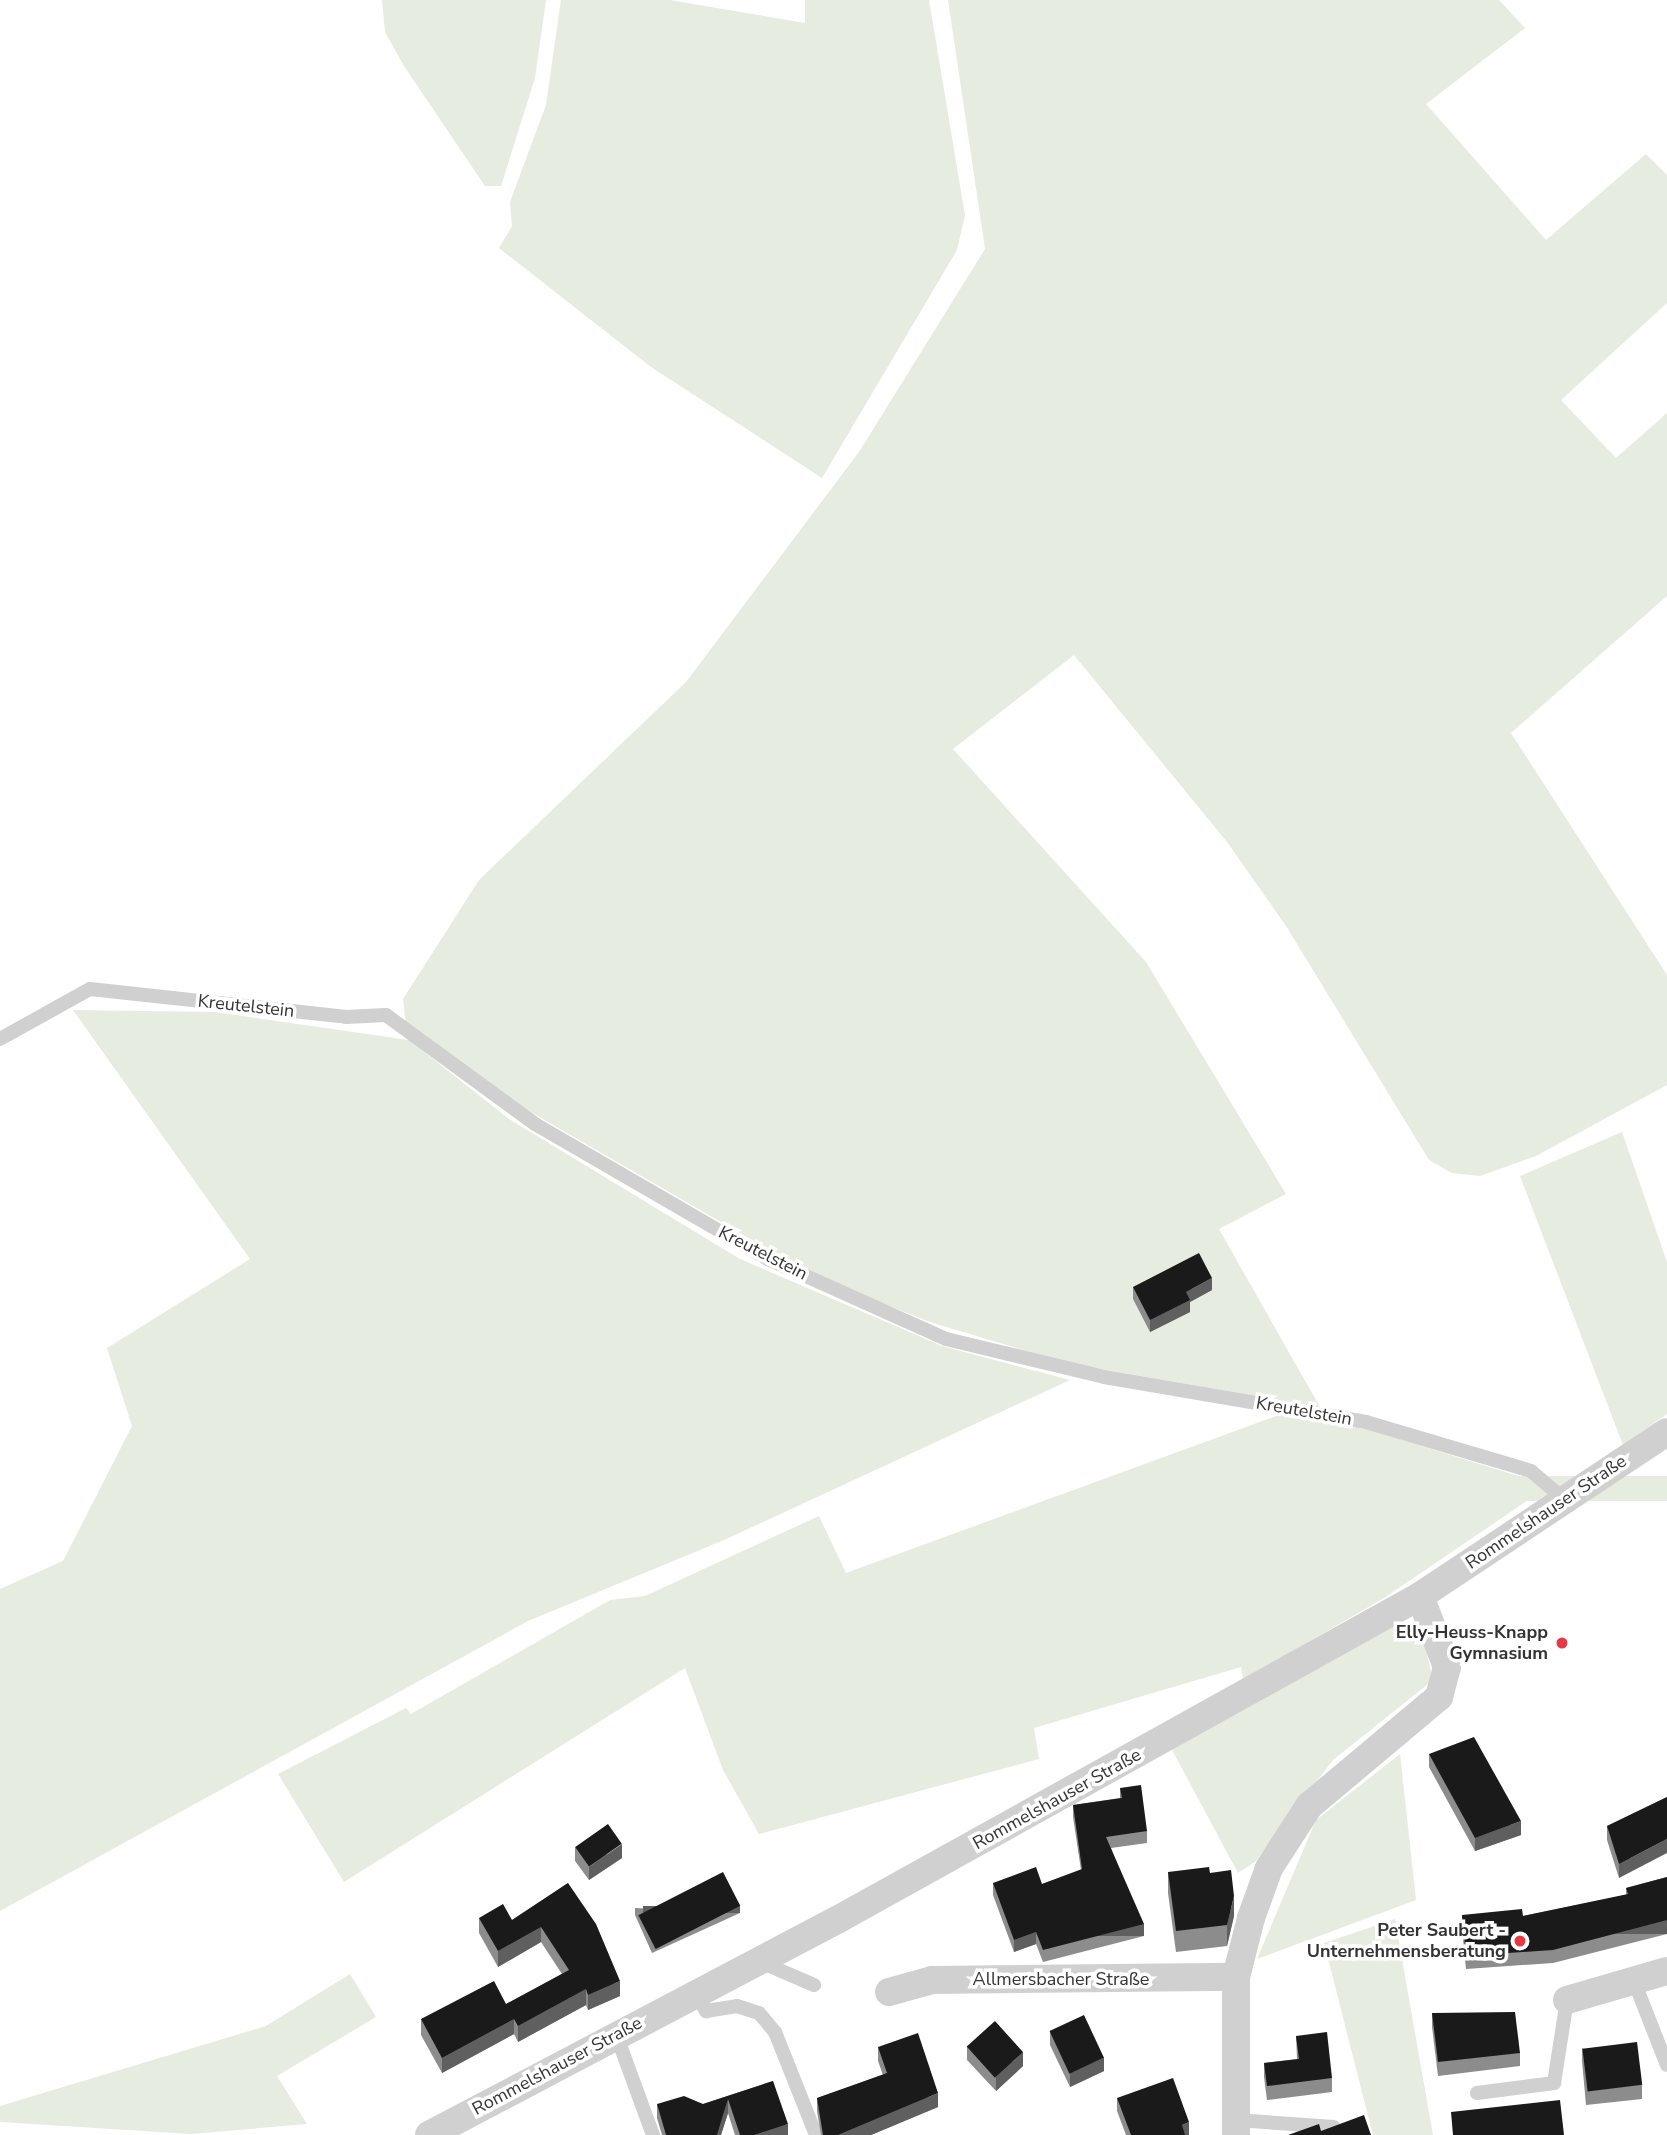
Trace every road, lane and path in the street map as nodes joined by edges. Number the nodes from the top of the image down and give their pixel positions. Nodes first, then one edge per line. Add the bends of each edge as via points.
1 (0, 1039) edge
2 (1667, 1432) edge
3 (1565, 1500) junction
4 (1420, 1596) junction
5 (758, 1961) junction
6 (1667, 1970) edge
7 (1236, 1977) junction
8 (1634, 1981) junction
9 (814, 1985) dead end
10 (889, 1992) dead end
11 (695, 1993) junction
12 (1567, 2000) joint
13 (616, 2034) junction
14 (1667, 2065) edge
15 (1477, 2093) dead end
16 (1236, 2127) edge
17 (1334, 2127) edge
18 (429, 2135) edge
19 (653, 2135) edge
20 (816, 2135) edge

1 - 3 lane, Kreutelstein via 90,989 346,1017 386,1015 535,1124 768,1259 946,1339 1104,1377 1366,1422 1531,1471
2 - 3 street, Rommelshauser Straße
3 - 4 street, Rommelshauser Straße
4 - 5 street, Rommelshauser Straße
4 - 7 street via 1447,1667 1439,1697 1310,1806 1269,1868
5 - 9 lane
5 - 11 street, Rommelshauser Straße
6 - 8 street
7 - 10 street, Allmersbacher Straße via 932,1980
7 - 16 street
8 - 12 street
8 - 14 lane
11 - 13 street, Rommelshauser Straße
11 - 20 lane via 706,2011 737,2006 759,2012 775,2032
12 - 15 lane via 1554,2083
13 - 18 street, Rommelshauser Straße
13 - 19 lane
16 - 17 lane

